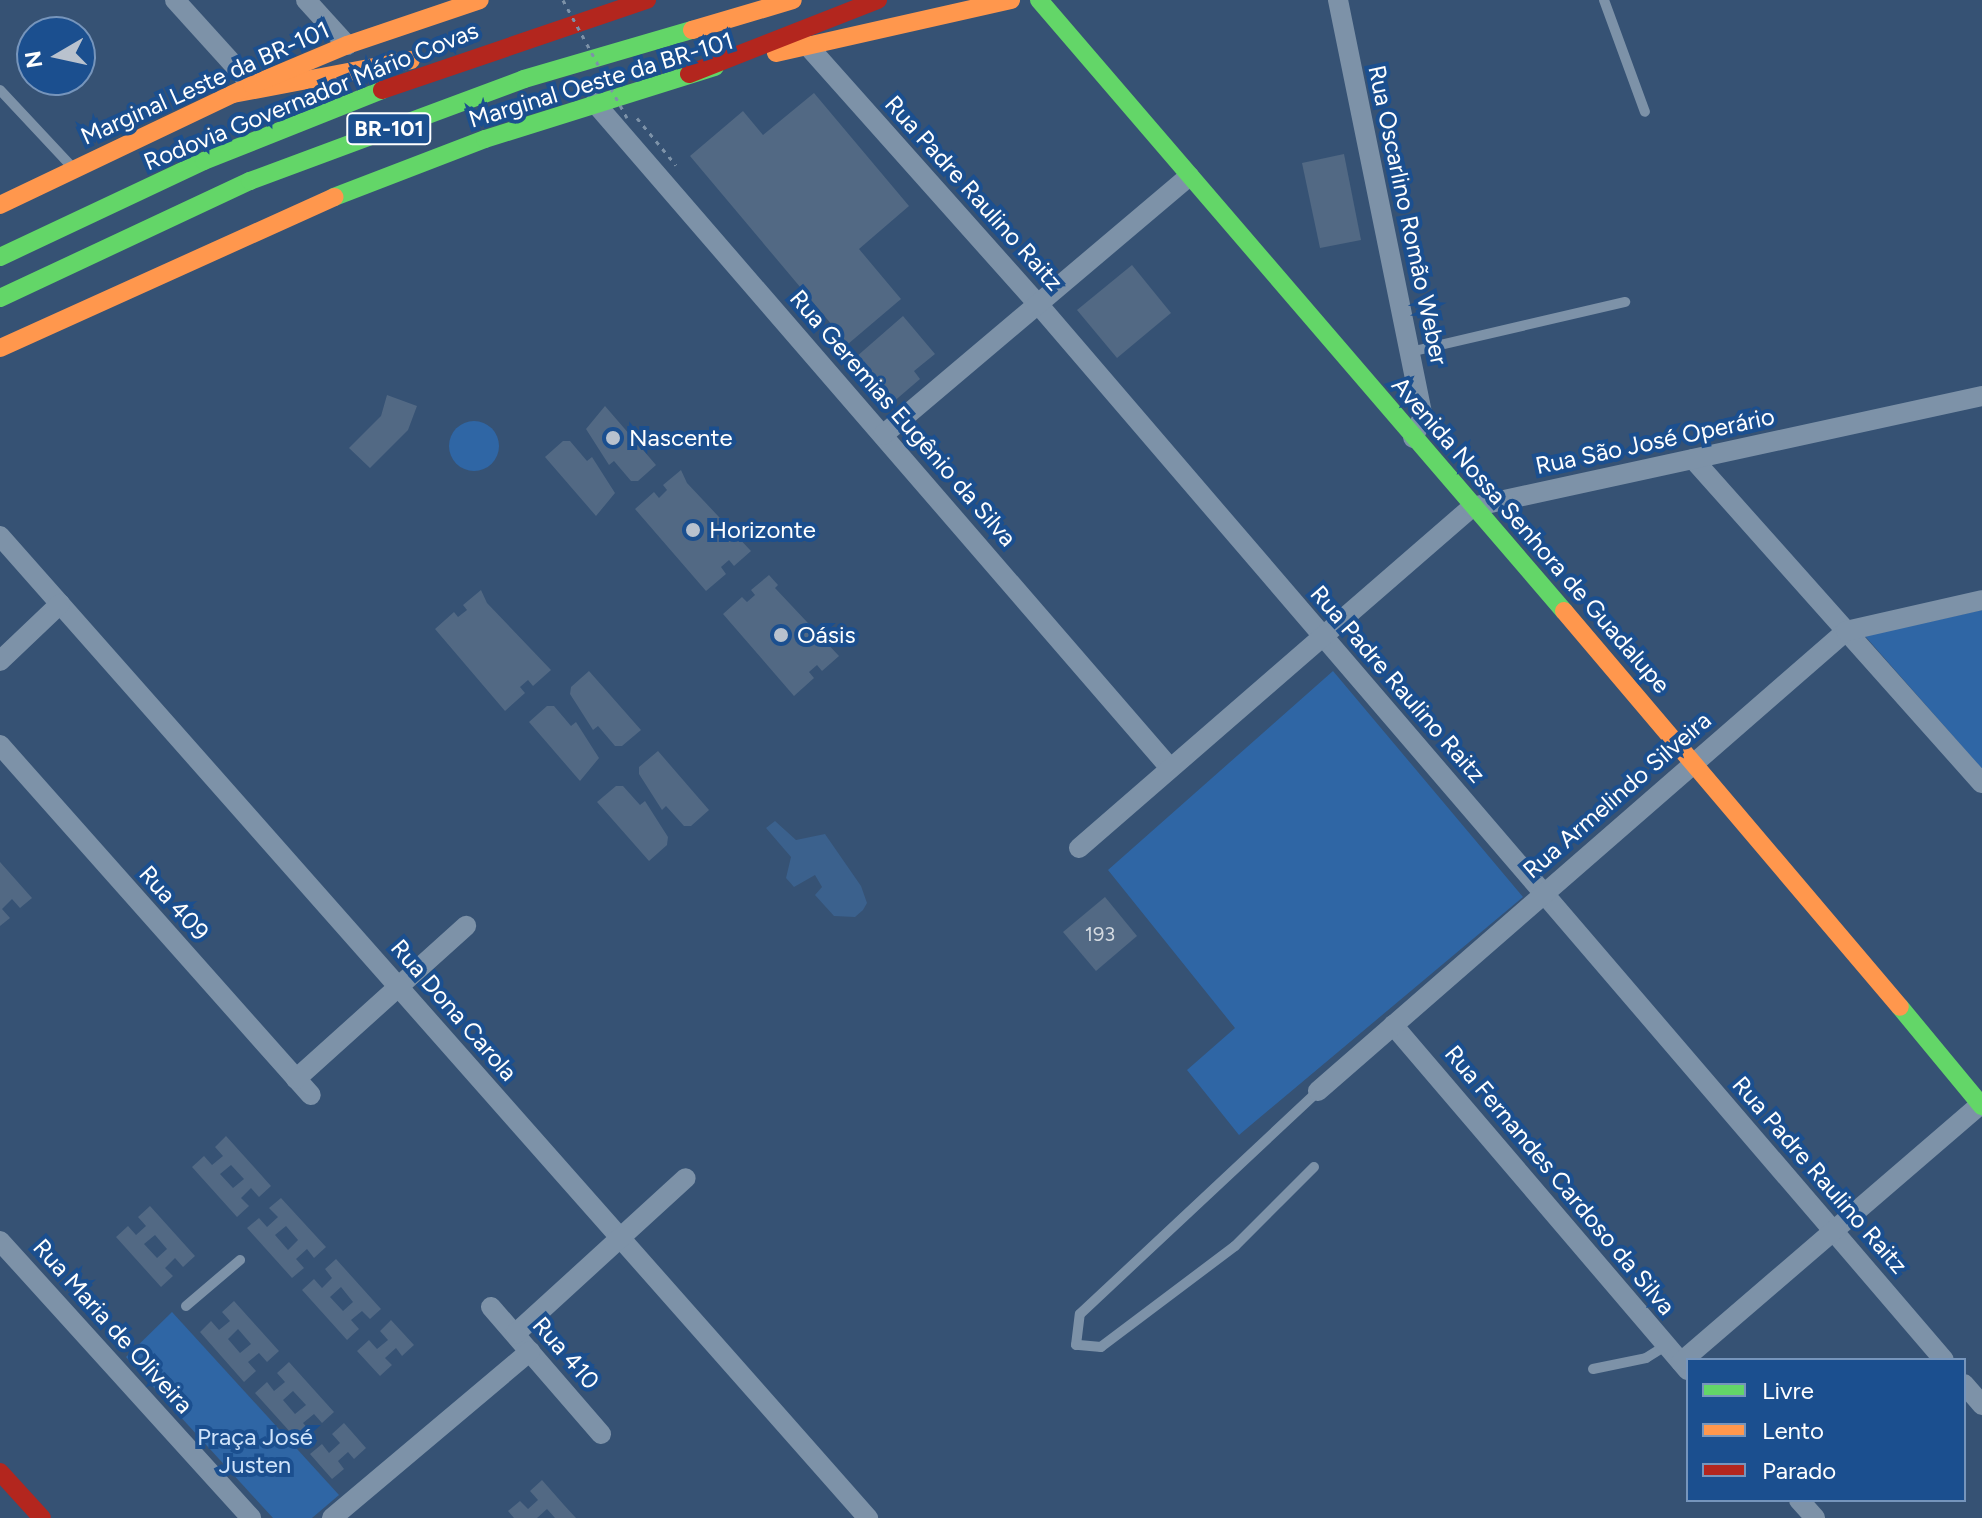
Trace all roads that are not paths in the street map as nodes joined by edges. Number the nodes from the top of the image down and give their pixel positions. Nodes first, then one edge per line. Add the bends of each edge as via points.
1 (175, 0) edge
2 (306, 0) edge
3 (480, 0) edge
4 (647, 0) edge
5 (793, 0) edge
6 (878, 0) edge
7 (1011, 0) edge
8 (1039, 0) edge
9 (1338, 0) edge
10 (1604, 0) edge
11 (522, 38) junction
12 (347, 45) junction
13 (807, 45) junction
14 (689, 74) junction
15 (252, 85) junction
16 (0, 90) edge
17 (233, 94) junction
18 (595, 103) junction
19 (1645, 112) dead end
20 (73, 169) junction
21 (1189, 176) junction
22 (0, 205) edge
23 (0, 257) edge
24 (0, 298) edge
25 (1625, 302) dead end
26 (1038, 304) junction
27 (0, 348) edge
28 (1410, 352) junction
29 (1982, 396) edge
30 (883, 435) junction
31 (1413, 438) junction
32 (1693, 459) junction
33 (1472, 507) junction
34 (0, 536) edge
35 (1982, 600) edge
36 (60, 604) junction
37 (1846, 631) junction
38 (1323, 636) junction
39 (0, 661) edge
40 (0, 745) edge
41 (1696, 761) junction
42 (1170, 768) junction
43 (1982, 783) edge
44 (1079, 848) dead end
45 (1544, 894) junction
46 (466, 926) dead end
47 (399, 986) junction
48 (1393, 1025) junction
49 (296, 1079) junction
50 (1318, 1091) joint
51 (311, 1095) dead end
52 (1981, 1104) edge
53 (1314, 1167) dead end
54 (686, 1178) dead end
55 (1833, 1231) junction
56 (621, 1238) junction
57 (0, 1241) edge
58 (240, 1260) dead end
59 (186, 1306) dead end
60 (491, 1307) dead end
61 (515, 1334) junction
62 (1667, 1345) junction
63 (530, 1351) junction
64 (1694, 1358) edge
65 (1942, 1358) edge
66 (1685, 1366) edge
67 (1593, 1369) dead end
68 (1966, 1386) edge
69 (1982, 1405) edge
70 (601, 1434) dead end
71 (0, 1472) edge
72 (1801, 1502) edge
73 (42, 1518) edge
74 (251, 1518) edge
75 (332, 1518) edge
76 (868, 1518) edge
77 (1815, 1518) edge

1 - 15 street
2 - 12 street
3 - 12 main road, Marginal Leste da BR-101
4 - 11 main road, Rodovia Governador Mário Covas / BR-101
5 - 24 main road, BR-101 via 539,75 356,141 236,188
6 - 14 main road
7 - 13 main road, Marginal Oeste da BR-101
8 - 21 main road, Avenida Nossa Senhora de Guadalupe
9 - 28 street, Rua Oscarlino Romão Weber
10 - 19 lane
11 - 17 main road
11 - 23 main road, Rodovia Governador Mário Covas / BR-101 via 270,133
12 - 15 main road, Marginal Leste da BR-101
13 - 14 main road, Marginal Oeste da BR-101
13 - 26 street, Rua Padre Raulino Raitz
14 - 18 main road, Marginal Oeste da BR-101
15 - 17 main road, Marginal Leste da BR-101
16 - 20 lane
17 - 20 main road, Marginal Leste da BR-101
18 - 27 main road, Marginal Oeste da BR-101 via 421,163 218,243
18 - 30 street, Rua Geremias Eugênio da Silva
20 - 22 main road, Marginal Leste da BR-101
21 - 26 street
21 - 31 main road, Avenida Nossa Senhora de Guadalupe
25 - 28 lane
26 - 30 street
26 - 38 street, Rua Padre Raulino Raitz
28 - 31 street, Rua Oscarlino Romão Weber via 1423,416
29 - 32 street, Rua São José Operário
30 - 42 street, Rua Geremias Eugênio da Silva
31 - 33 main road, Avenida Nossa Senhora de Guadalupe
32 - 33 street, Rua São José Operário
32 - 37 street
33 - 38 street, Rua São José Operário
33 - 41 main road, Avenida Nossa Senhora de Guadalupe
34 - 36 street, Rua Dona Carola
35 - 37 street, Rua Armelindo Silveira
36 - 39 street
36 - 47 street, Rua Dona Carola
37 - 41 street, Rua Armelindo Silveira
37 - 43 street
38 - 42 street, Rua São José Operário
38 - 45 street, Rua Padre Raulino Raitz
40 - 49 street, Rua 409
41 - 45 street, Rua Armelindo Silveira
41 - 52 main road, Avenida Nossa Senhora de Guadalupe
42 - 44 street, Rua São José Operário
45 - 48 street, Rua Armelindo Silveira
45 - 55 street, Rua Padre Raulino Raitz
46 - 47 street
47 - 49 street
47 - 56 street, Rua Dona Carola
48 - 50 street, Rua Armelindo Silveira
48 - 62 street, Rua Fernandes Cardoso da Silva
49 - 51 street, Rua 409
50 - 53 lane via 1080,1314 1076,1345 1101,1347 1223,1256
52 - 55 street
54 - 56 street
55 - 64 street
55 - 65 street, Rua Padre Raulino Raitz
56 - 61 street
56 - 76 street, Rua Dona Carola
57 - 74 street, Rua Maria de Oliveira
58 - 59 lane
60 - 61 street, Rua 410
61 - 63 street, Rua 410
62 - 66 street, Rua Fernandes Cardoso da Silva
62 - 67 lane via 1646,1358
63 - 70 street, Rua 410
63 - 75 street
68 - 69 street
71 - 73 main road
72 - 77 street

